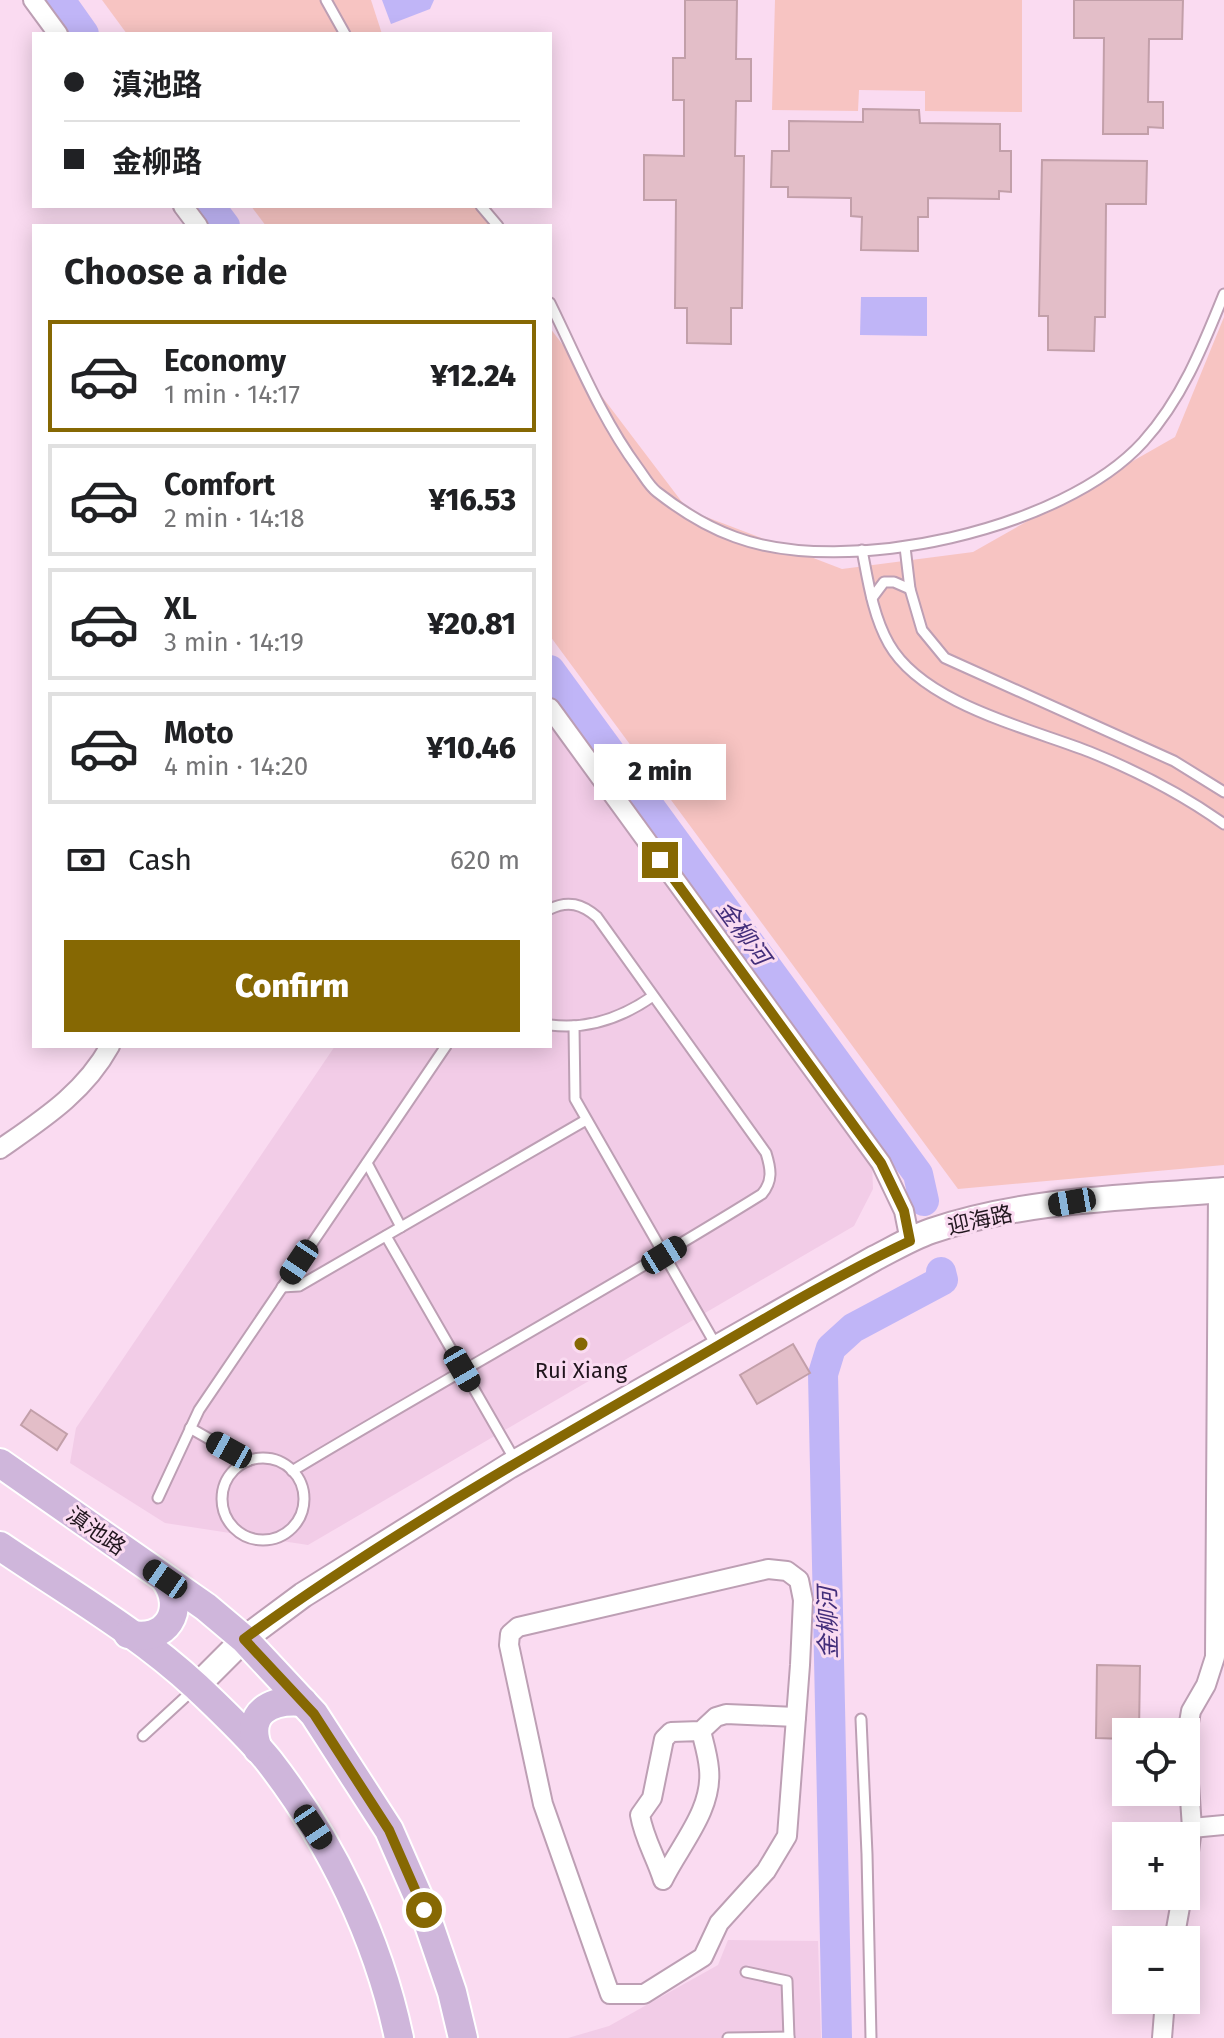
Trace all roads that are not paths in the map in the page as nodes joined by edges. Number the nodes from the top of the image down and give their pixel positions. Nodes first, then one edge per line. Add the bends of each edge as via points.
1 (33, 0) edge
2 (326, 0) edge
3 (57, 32) edge
4 (344, 32) edge
5 (483, 208) edge
6 (496, 224) edge
7 (1224, 294) edge
8 (552, 307) edge
9 (905, 547) junction
10 (862, 550) junction
11 (910, 589) junction
12 (872, 598) junction
13 (552, 711) edge
14 (1224, 792) edge
15 (1224, 824) edge
16 (552, 908) edge
17 (653, 996) junction
18 (552, 1025) edge
19 (574, 1026) junction
20 (109, 1048) edge
21 (445, 1048) edge
22 (586, 1120) junction
23 (0, 1149) edge
24 (367, 1163) junction
25 (1221, 1190) edge
26 (401, 1227) junction
27 (386, 1236) junction
28 (910, 1241) junction
29 (664, 1255) junction
30 (282, 1287) junction
31 (717, 1347) junction
32 (462, 1369) junction
33 (190, 1428) junction
34 (248, 1461) junction
35 (516, 1462) junction
36 (0, 1463) edge
37 (292, 1471) junction
38 (158, 1498) dead end
39 (0, 1546) edge
40 (165, 1579) junction
41 (128, 1634) junction
42 (244, 1639) junction
43 (196, 1687) junction
44 (303, 1702) junction
45 (796, 1717) junction
46 (861, 1719) dead end
47 (701, 1731) junction
48 (143, 1736) dead end
49 (258, 1749) junction
50 (1192, 1822) edge
51 (1224, 1825) edge
52 (1200, 1827) edge
53 (746, 1972) dead end
54 (1164, 2014) edge
55 (789, 2037) edge
56 (399, 2038) edge
57 (463, 2038) edge
58 (728, 2038) edge
59 (871, 2038) edge
60 (1162, 2038) edge

1 - 3 street
2 - 4 lane
5 - 6 lane
7 - 9 lane via 1180,393 1143,443 1095,481 1012,523
8 - 10 lane via 617,440 654,490 699,521 737,538 791,550
9 - 10 lane
9 - 11 lane
10 - 12 lane
11 - 12 lane via 884,582
11 - 14 lane via 922,630 945,658 1174,761
12 - 15 lane via 889,644 912,673 981,713 1162,784
13 - 28 street via 881,1163 904,1211
16 - 17 lane via 570,903 597,917
17 - 19 lane via 624,1014
17 - 29 lane via 766,1153 770,1167 762,1194
18 - 19 lane
19 - 22 lane via 575,1099
20 - 23 street via 80,1089
21 - 24 lane
22 - 26 lane
22 - 29 lane
24 - 26 lane
24 - 30 lane
25 - 28 street, 迎海路 via 1072,1202 974,1219
25 - 50 street via 1215,1657 1191,1711 1186,1740
26 - 27 lane
27 - 30 lane via 299,1286
27 - 32 lane
28 - 31 street, 迎海路
29 - 31 lane
29 - 32 lane
30 - 33 lane
31 - 35 street, 迎海路
32 - 35 lane
32 - 37 lane
33 - 34 lane
33 - 38 lane
34 - 37 lane via 277,1460
34 - 37 lane via 226,1481 223,1510 240,1533 259,1540 278,1537 300,1518 303,1489
35 - 42 street, 迎海路 via 303,1595
36 - 40 main road, 滇池路
39 - 41 main road
40 - 41 main road via 175,1604 169,1622 155,1634
40 - 42 main road, 滇池路
41 - 43 main road
42 - 43 street, 迎海路
42 - 44 main road, 滇池路
43 - 48 lane
43 - 49 main road
44 - 49 main road via 283,1701 266,1708 254,1732
44 - 57 main road, 滇池路 via 389,1830 424,1910
45 - 45 street via 803,1600 799,1580 787,1571 768,1569 518,1627 510,1634 543,1804 610,1994 644,1994 703,1957 719,1923 766,1871 787,1836
45 - 47 street via 726,1714
46 - 59 lane
47 - 47 street via 671,1732 664,1739 658,1779 640,1815 663,1880 705,1802 709,1772
49 - 56 main road via 328,1850 363,1925
51 - 52 street
53 - 55 lane via 787,1981
54 - 60 street
55 - 58 lane

